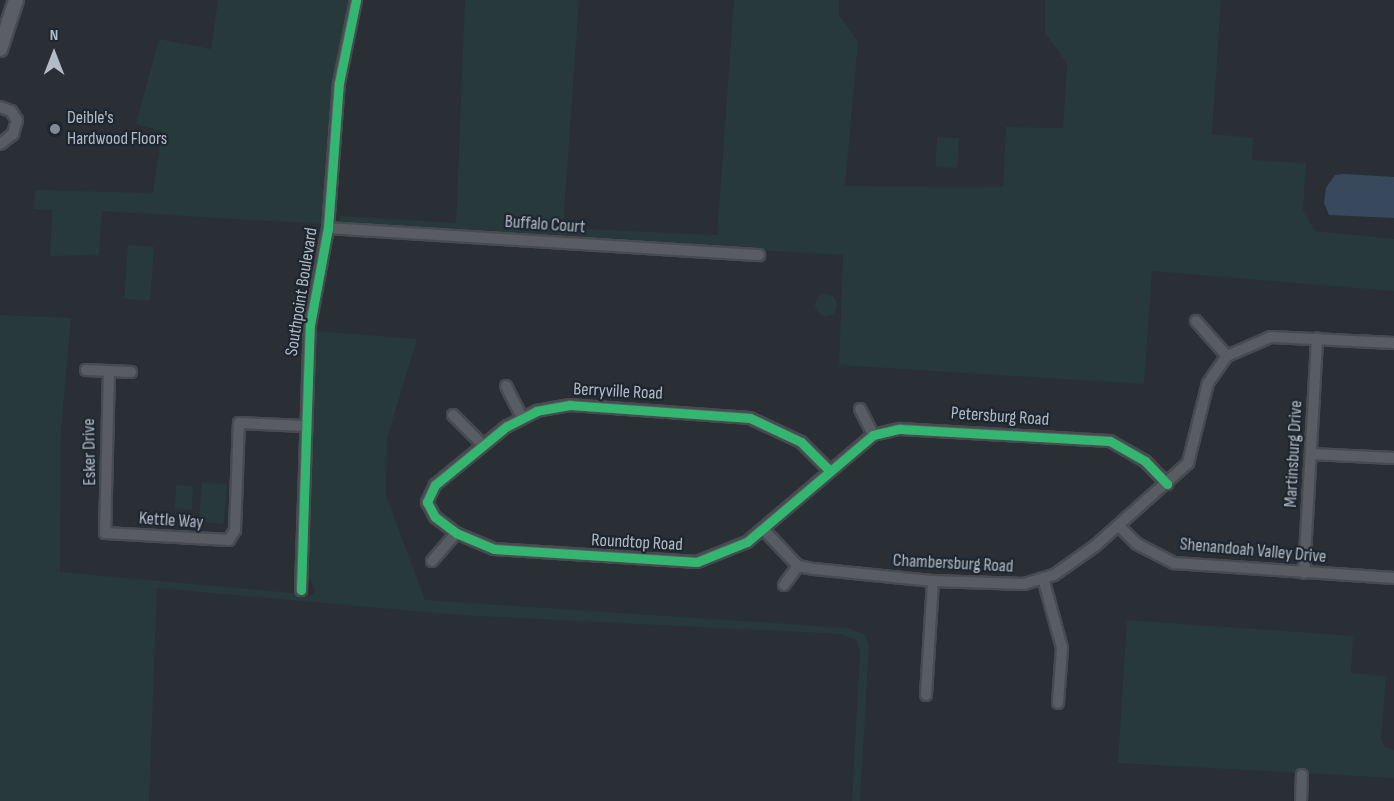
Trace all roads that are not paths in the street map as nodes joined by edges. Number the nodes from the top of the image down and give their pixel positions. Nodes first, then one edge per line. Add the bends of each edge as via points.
1 (16, 0) edge
2 (356, 0) edge
3 (0, 49) edge
4 (0, 107) edge
5 (0, 144) edge
6 (328, 228) junction
7 (759, 255) dead end
8 (1196, 321) dead end
9 (1317, 338) junction
10 (1394, 343) edge
11 (1227, 356) junction
12 (86, 370) dead end
13 (109, 371) junction
14 (131, 372) dead end
15 (506, 386) dead end
16 (860, 409) dead end
17 (453, 415) dead end
18 (522, 417) junction
19 (304, 426) junction
20 (873, 435) junction
21 (483, 446) junction
22 (1311, 454) junction
23 (1394, 458) edge
24 (830, 471) junction
25 (1167, 484) junction
26 (428, 506) joint
27 (1120, 527) junction
28 (764, 530) junction
29 (105, 532) joint
30 (456, 533) junction
31 (432, 561) dead end
32 (798, 566) junction
33 (1304, 573) junction
34 (1043, 578) junction
35 (1394, 578) edge
36 (933, 581) junction
37 (784, 585) dead end
38 (301, 590) dead end
39 (926, 695) dead end
40 (1058, 703) dead end
41 (1302, 775) dead end
42 (1301, 801) edge

1 - 3 main road
2 - 6 street, Southpoint Boulevard via 339,83
4 - 5 street via 11,111 17,120 13,134
6 - 7 street, Buffalo Court
6 - 19 street, Southpoint Boulevard via 310,325
8 - 11 street
9 - 10 street
9 - 11 street via 1271,337
9 - 22 street, Martinsburg Drive
11 - 25 street, Chambersburg Road via 1208,383 1188,463
12 - 13 street
13 - 14 street
13 - 29 street, Esker Drive
15 - 18 street
16 - 20 street
17 - 21 street
18 - 21 street, Berryville Road
18 - 24 street, Berryville Road via 570,405 750,418 801,442
19 - 29 street, Kettle Way via 239,423 233,537 213,540
19 - 38 street, Southpoint Boulevard
20 - 24 street
20 - 25 street, Petersburg Road via 921,428 1110,441 1136,455
21 - 26 street, Berryville Road via 435,485
22 - 23 street
22 - 33 street, Martinsburg Drive
24 - 28 street, Roundtop Road
25 - 27 street, Chambersburg Road
26 - 30 street, Roundtop Road
27 - 33 street, Shenandoah Valley Drive via 1137,544 1174,563
27 - 34 street, Chambersburg Road via 1054,575
28 - 30 street, Roundtop Road via 716,558 697,562 512,552 483,546
28 - 32 street
30 - 31 street
32 - 36 street, Chambersburg Road
32 - 37 street
33 - 35 street, Shenandoah Valley Drive
34 - 36 street, Chambersburg Road via 1002,585
34 - 40 street via 1062,648
36 - 39 street
41 - 42 street

